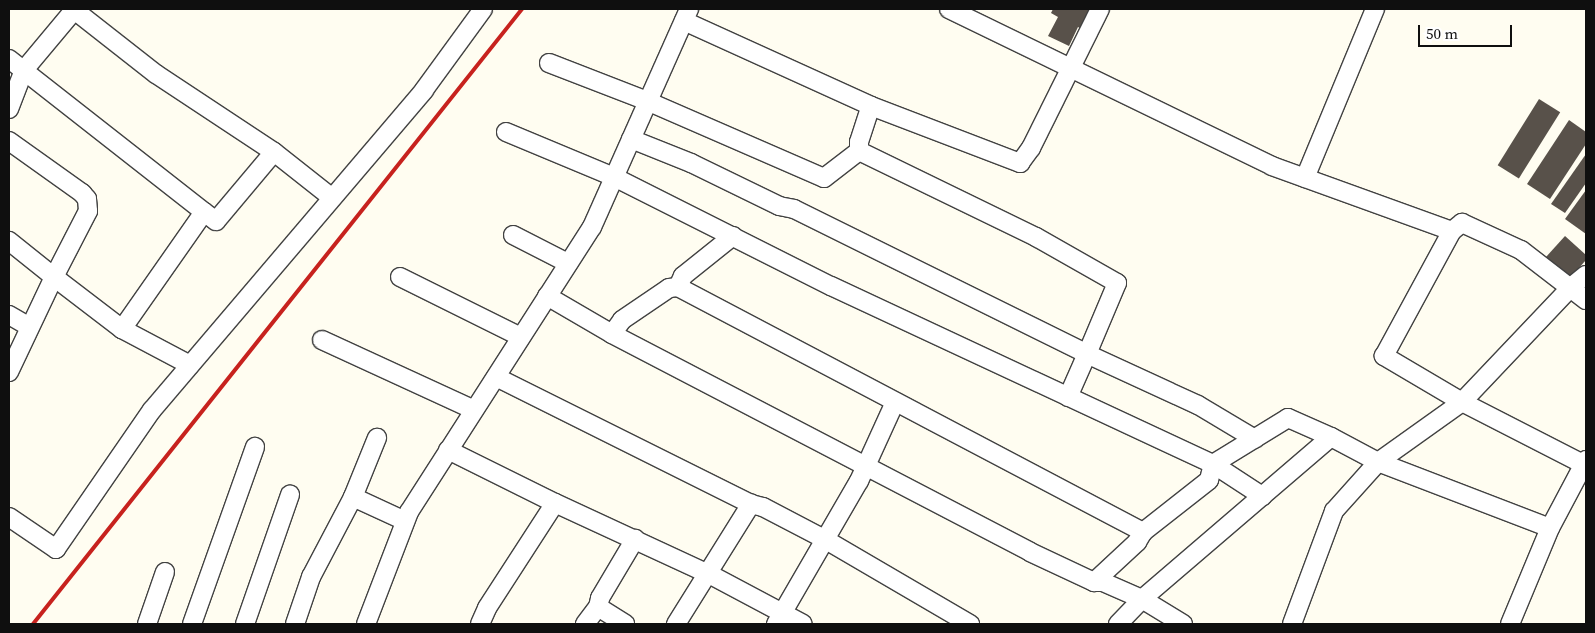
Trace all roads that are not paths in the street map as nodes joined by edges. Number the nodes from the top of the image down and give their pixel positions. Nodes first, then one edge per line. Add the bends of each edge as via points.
1 (74, 9) edge
2 (483, 9) edge
3 (949, 9) edge
4 (1100, 9) edge
5 (1374, 9) edge
6 (686, 15) edge
7 (9, 59) edge
8 (549, 63) dead end
9 (1071, 68) junction
10 (24, 70) junction
11 (648, 101) junction
12 (871, 106) junction
13 (9, 109) edge
14 (506, 132) dead end
15 (631, 138) junction
16 (9, 141) edge
17 (860, 151) junction
18 (274, 152) junction
19 (614, 176) junction
20 (1306, 178) junction
21 (331, 197) junction
22 (204, 212) junction
23 (1452, 231) junction
24 (513, 235) dead end
25 (733, 236) junction
26 (9, 241) edge
27 (568, 263) junction
28 (1586, 275) edge
29 (400, 276) dead end
30 (54, 277) junction
31 (678, 287) junction
32 (1571, 287) junction
33 (547, 296) junction
34 (1586, 300) edge
35 (9, 315) edge
36 (30, 327) junction
37 (122, 329) junction
38 (612, 334) junction
39 (521, 337) junction
40 (322, 340) dead end
41 (1086, 354) junction
42 (190, 365) junction
43 (9, 372) edge
44 (496, 377) junction
45 (1068, 397) junction
46 (895, 402) junction
47 (1462, 402) junction
48 (474, 410) junction
49 (1331, 437) junction
50 (377, 438) dead end
51 (1255, 438) junction
52 (255, 447) dead end
53 (448, 450) junction
54 (1378, 462) junction
55 (1585, 462) edge
56 (1213, 464) junction
57 (865, 466) junction
58 (290, 495) dead end
59 (1262, 496) junction
60 (353, 497) junction
61 (554, 503) junction
62 (751, 504) junction
63 (9, 517) edge
64 (405, 521) junction
65 (1550, 528) junction
66 (1143, 532) junction
67 (635, 539) junction
68 (826, 540) junction
69 (165, 572) dead end
70 (709, 574) junction
71 (1094, 582) junction
72 (1142, 599) junction
73 (598, 607) junction
74 (780, 619) edge
75 (147, 624) edge
76 (192, 624) edge
77 (245, 624) edge
78 (295, 624) edge
79 (366, 624) edge
80 (480, 624) edge
81 (585, 624) edge
82 (625, 624) edge
83 (676, 624) edge
84 (803, 624) edge
85 (970, 624) edge
86 (1118, 624) edge
87 (1183, 624) edge
88 (1292, 624) edge
89 (1510, 624) edge

1 - 10 street
1 - 18 street via 156,74
2 - 21 street via 424,90
3 - 9 street
4 - 9 street
5 - 20 street
6 - 11 street
6 - 12 street
7 - 10 street
8 - 11 street
9 - 12 street via 1022,163
9 - 20 street via 1272,166
10 - 13 street
10 - 22 street
11 - 15 street
11 - 17 street via 824,178
12 - 17 street via 859,142
14 - 19 street
15 - 19 street
15 - 41 street via 691,162 779,206 794,209
16 - 30 street via 87,199 88,211
17 - 41 street via 1036,237 1117,283
18 - 21 street
18 - 22 street via 216,221
19 - 25 street
19 - 27 street via 592,226
20 - 23 street
21 - 42 street
22 - 37 street
23 - 32 street via 1462,223 1521,250
23 - 47 street via 1384,356
24 - 27 street
25 - 31 street via 683,276
25 - 45 street via 831,286
26 - 30 street
27 - 33 street
28 - 32 street
29 - 39 street
30 - 36 street
30 - 37 street
31 - 38 street via 669,288 622,320
31 - 46 street
32 - 34 street
32 - 47 street
33 - 38 street
33 - 39 street
35 - 36 street
36 - 43 street
37 - 42 street
38 - 57 street
39 - 44 street
40 - 48 street
41 - 45 street
41 - 51 street via 1198,405
42 - 63 street via 152,410 56,550
44 - 48 street
44 - 62 street
45 - 56 street
46 - 57 street
46 - 66 street
47 - 54 street
47 - 55 street
48 - 53 street
49 - 51 street via 1288,418
49 - 54 street
49 - 59 street
50 - 60 street
51 - 56 street
52 - 76 street
53 - 61 street
53 - 64 street
54 - 65 street
54 - 88 street via 1334,511
55 - 65 street
56 - 59 street
56 - 66 street via 1209,480
57 - 68 street
57 - 71 street
58 - 77 street
59 - 72 street
60 - 64 street
60 - 78 street via 311,577
61 - 67 street
61 - 80 street
62 - 68 street
62 - 70 street
64 - 79 street
65 - 89 street
66 - 71 street via 1137,542
67 - 70 street
67 - 73 street via 600,598
68 - 74 street
68 - 85 street
69 - 75 street
70 - 74 street
70 - 83 street
71 - 72 street via 1103,582
72 - 86 street
72 - 87 street
73 - 81 street
73 - 82 street
74 - 84 street

